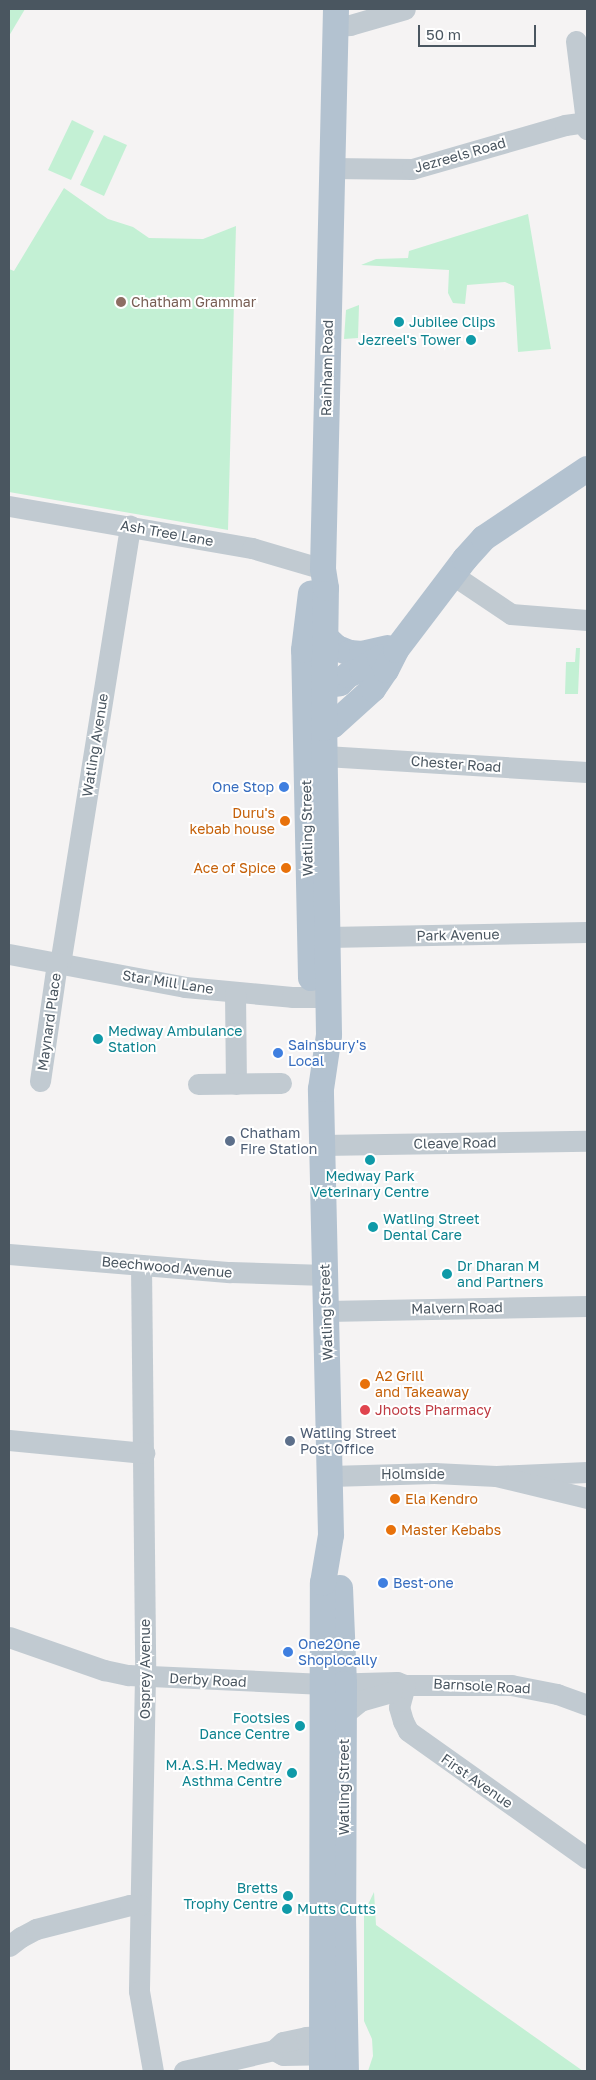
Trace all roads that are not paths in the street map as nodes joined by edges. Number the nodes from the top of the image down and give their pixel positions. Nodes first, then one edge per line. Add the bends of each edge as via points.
1 (405, 9) edge
2 (336, 18) edge
3 (576, 41) dead end
4 (587, 126) edge
5 (331, 168) junction
6 (587, 469) edge
7 (9, 506) edge
8 (130, 526) junction
9 (323, 569) junction
10 (453, 575) junction
11 (587, 620) edge
12 (324, 636) junction
13 (398, 649) junction
14 (315, 687) junction
15 (324, 728) junction
16 (325, 756) junction
17 (587, 772) edge
18 (587, 932) edge
19 (328, 937) junction
20 (9, 954) edge
21 (59, 964) junction
22 (235, 992) junction
23 (320, 997) junction
24 (40, 1081) dead end
25 (281, 1083) dead end
26 (198, 1084) dead end
27 (236, 1084) junction
28 (587, 1140) edge
29 (322, 1145) junction
30 (9, 1254) edge
31 (141, 1265) junction
32 (325, 1275) junction
33 (587, 1306) edge
34 (327, 1311) junction
35 (9, 1440) edge
36 (144, 1453) junction
37 (584, 1472) edge
38 (330, 1476) junction
39 (496, 1476) junction
40 (584, 1497) edge
41 (9, 1636) edge
42 (145, 1676) junction
43 (334, 1684) junction
44 (405, 1685) junction
45 (587, 1705) edge
46 (344, 1714) junction
47 (587, 1858) edge
48 (140, 1905) junction
49 (9, 1946) edge
50 (334, 2054) edge
51 (153, 2071) edge
52 (184, 2071) edge

1 - 2 street via 350,25
2 - 5 main road, Rainham Road
3 - 4 street
4 - 5 street, Jezreels Road via 565,125 412,169
5 - 9 main road, Rainham Road
6 - 10 main road via 488,534
7 - 8 street, Ash Tree Lane
8 - 9 street, Ash Tree Lane via 268,552
8 - 21 street, Watling Avenue
9 - 12 main road, Rainham Road via 326,588
9 - 14 main road, Watling Street via 312,588 304,650
10 - 11 street via 511,614
10 - 13 main road
12 - 13 main road via 338,648 359,654
12 - 14 main road, Rainham Road
13 - 14 main road via 348,675 340,683
13 - 15 main road via 373,689 333,726
14 - 15 main road, Rainham Road
14 - 23 main road, Watling Street
15 - 16 main road, Watling Street
16 - 17 street, Chester Road
16 - 19 main road, Watling Street
18 - 19 street, Park Avenue
19 - 23 main road, Watling Street
20 - 21 street, Star Mill Lane
21 - 22 street, Star Mill Lane
21 - 24 street, Maynard Place
22 - 23 street, Star Mill Lane
22 - 27 street
23 - 29 main road, Watling Street via 312,1069 321,1090
25 - 27 street
26 - 27 street
28 - 29 street, Cleave Road
29 - 32 main road, Watling Street
30 - 31 street, Beechwood Avenue
31 - 32 street, Beechwood Avenue
31 - 36 street, Osprey Avenue
32 - 34 main road, Watling Street
33 - 34 street, Malvern Road
34 - 38 main road, Watling Street
35 - 36 street
36 - 42 street, Osprey Avenue
37 - 39 street, Holmside
37 - 40 street, Holmside
38 - 39 street, Holmside via 434,1473
38 - 43 main road, Watling Street via 330,1536 340,1583
39 - 40 street, Holmside
41 - 42 street, Derby Road via 104,1670
42 - 43 street, Derby Road
42 - 48 street, Osprey Avenue
43 - 44 street, Barnsole Road via 397,1682
43 - 46 main road, Watling Street
43 - 50 main road, Watling Street
44 - 45 street, Barnsole Road via 511,1685 557,1694
44 - 46 street, Barnsole Road via 400,1690 360,1701
44 - 47 street, First Avenue via 399,1707 402,1722 411,1734
46 - 50 main road, Watling Street via 343,1917
48 - 49 street via 36,1929
48 - 51 street, Osprey Avenue via 139,1991
50 - 52 street via 283,2055 274,2050

